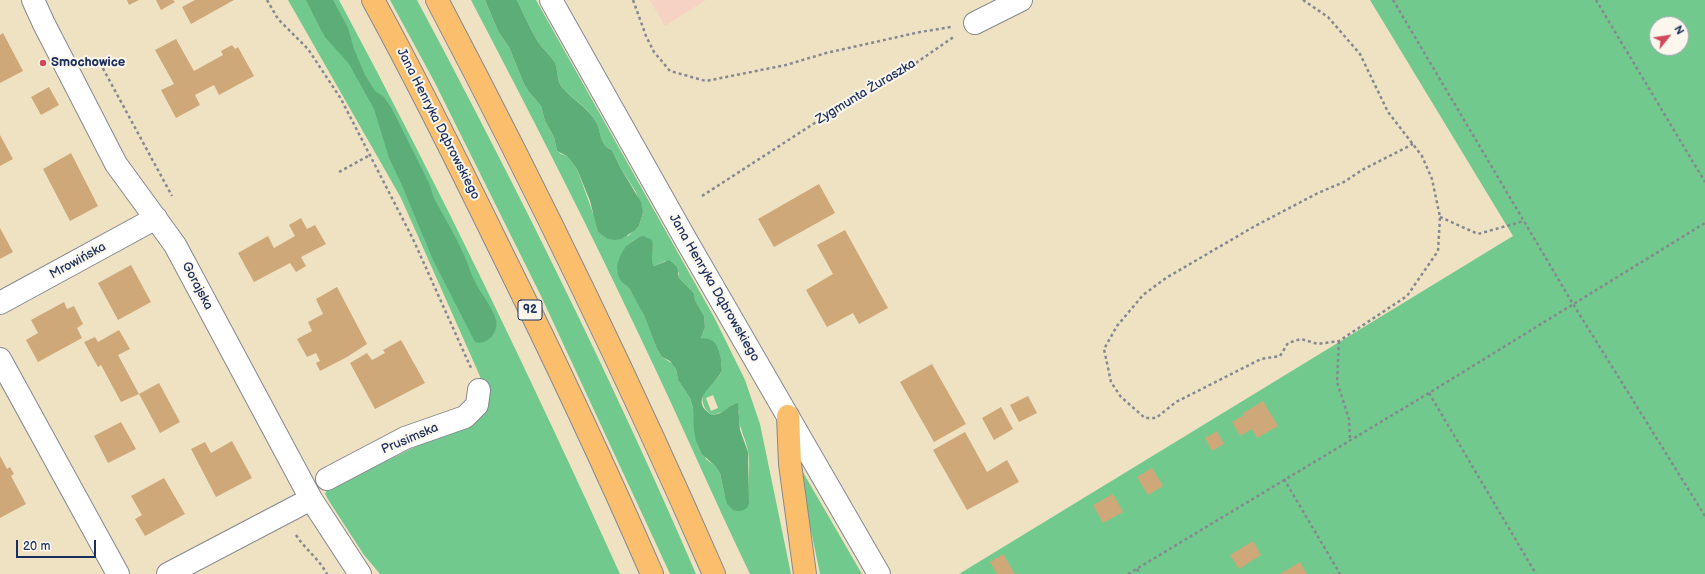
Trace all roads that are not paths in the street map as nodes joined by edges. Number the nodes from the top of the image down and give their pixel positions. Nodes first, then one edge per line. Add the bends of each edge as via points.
1 (33, 0) edge
2 (373, 0) edge
3 (437, 0) edge
4 (551, 0) edge
5 (1021, 0) edge
6 (975, 22) road end
7 (156, 218) junction
8 (0, 303) edge
9 (0, 359) edge
10 (479, 390) road end
11 (788, 416) junction
12 (327, 478) dead end
13 (311, 499) junction
14 (118, 574) edge
15 (168, 574) edge
16 (360, 574) edge
17 (652, 574) edge
18 (714, 574) edge
19 (805, 574) edge
20 (879, 574) edge

1 - 7 street, Gorajska via 116,164
2 - 17 main road, Jana Henryka Dąbrowskiego / 92 via 450,146 574,400
3 - 18 main road via 594,309
4 - 11 street, Jana Henryka Dąbrowskiego
5 - 6 street
7 - 8 street, Mrowińska
7 - 13 street, Gorajska via 175,245
9 - 14 street
10 - 12 street, Prusimska via 477,405 465,417 406,438
11 - 19 main road via 790,464
11 - 20 street, Jana Henryka Dąbrowskiego
13 - 15 street
13 - 16 street, Gorajska

